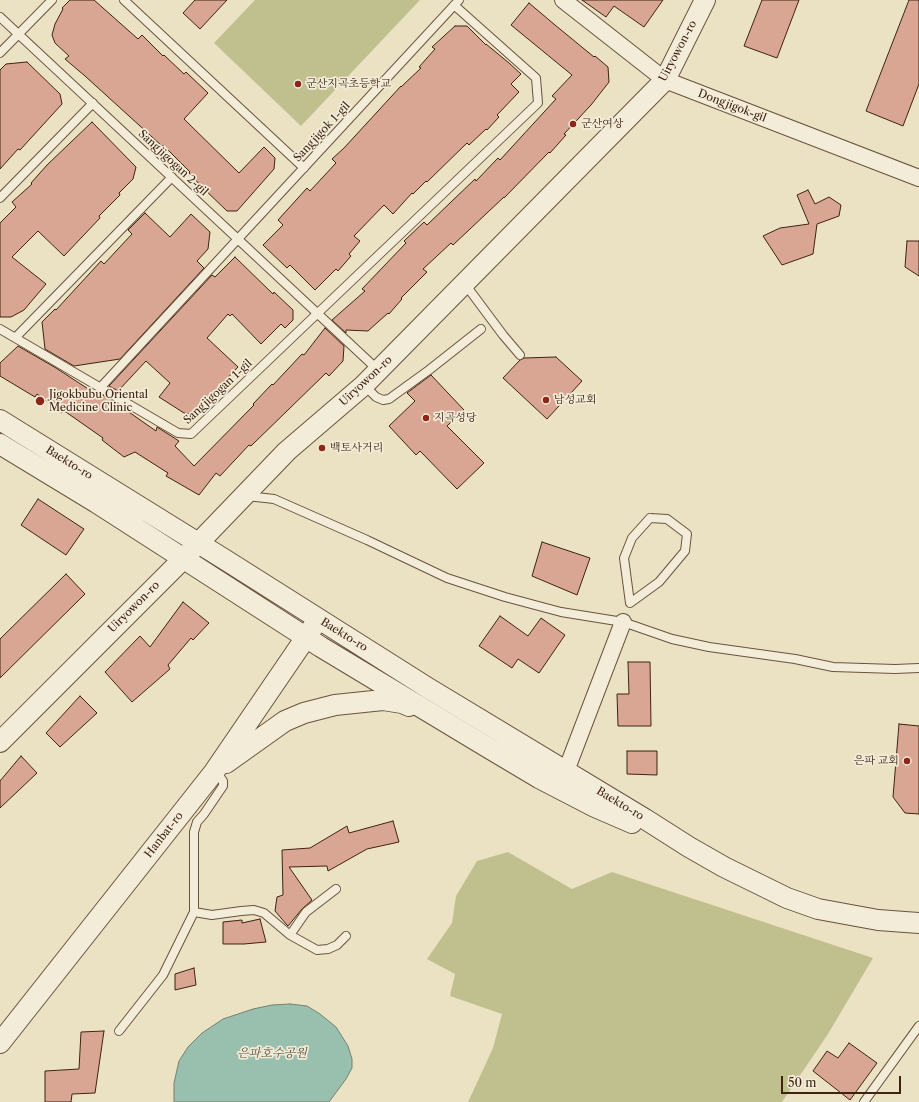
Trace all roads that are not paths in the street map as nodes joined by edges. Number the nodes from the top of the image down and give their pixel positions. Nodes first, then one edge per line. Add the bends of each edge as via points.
1 (52, 0) edge
2 (124, 0) edge
3 (563, 0) edge
4 (705, 0) edge
5 (457, 3) edge
6 (0, 17) edge
7 (19, 35) junction
8 (0, 53) edge
9 (665, 80) junction
10 (93, 103) junction
11 (304, 168) junction
12 (172, 177) junction
13 (919, 178) edge
14 (2, 196) edge
15 (238, 239) junction
16 (465, 284) junction
17 (318, 313) junction
18 (481, 328) dead end
19 (0, 329) edge
20 (15, 338) junction
21 (520, 354) dead end
22 (378, 370) junction
23 (364, 385) junction
24 (100, 388) junction
25 (0, 420) edge
26 (0, 444) edge
27 (244, 495) junction
28 (199, 543) junction
29 (184, 558) junction
30 (630, 603) joint
31 (318, 618) junction
32 (623, 622) junction
33 (306, 637) junction
34 (919, 668) edge
35 (436, 716) junction
36 (0, 742) edge
37 (214, 772) junction
38 (561, 779) junction
39 (336, 889) dead end
40 (194, 912) junction
41 (919, 923) edge
42 (290, 935) junction
43 (346, 936) dead end
44 (919, 1026) edge
45 (119, 1031) dead end
46 (0, 1044) edge
47 (864, 1102) edge

1 - 7 lane
2 - 11 lane
3 - 9 street, Dongjigok-gil
4 - 9 street, Uiryowon-ro
5 - 11 lane, Sangjigok 1-gil
5 - 17 lane, Sangjigok 1-gil via 536,78 538,103
6 - 7 lane, Sangjigogan 2-gil
7 - 8 lane
7 - 10 lane, Sangjigogan 2-gil
9 - 13 street, Dongjigok-gil
9 - 16 street, Uiryowon-ro
10 - 12 lane, Sangjigogan 2-gil
10 - 14 lane
11 - 15 lane, Sangjigok 1-gil
12 - 15 lane, Sangjigogan 2-gil
12 - 20 lane
15 - 17 lane, Sangjigogan 2-gil
15 - 24 lane
16 - 21 lane
16 - 22 street, Uiryowon-ro
17 - 22 lane, Sangjigogan 2-gil
17 - 24 lane, Sangjigogan 1-gil via 191,434 178,433
18 - 23 lane via 389,399 376,397
19 - 20 lane, Sangjigogan 1-gil
20 - 24 lane, Sangjigogan 1-gil
22 - 23 street, Uiryowon-ro
23 - 27 street, Uiryowon-ro via 287,451
25 - 28 street, Baekto-ro
26 - 29 street, Baekto-ro
27 - 28 street, Uiryowon-ro
27 - 32 lane via 274,499 447,578 561,612
28 - 29 street, Uiryowon-ro
28 - 31 street, Baekto-ro
29 - 33 street, Baekto-ro
29 - 36 street, Uiryowon-ro
30 - 30 lane via 659,582 685,551 687,534 668,519 650,518 632,538 624,558
31 - 33 street, Hanbat-ro
31 - 38 street, Baekto-ro via 428,688
32 - 34 lane via 709,647 833,667 896,670
32 - 38 street
33 - 35 street, Baekto-ro
33 - 37 street, Hanbat-ro
35 - 37 street via 402,703 383,700 335,705 285,721
35 - 38 street, Baekto-ro
37 - 40 lane via 224,781 223,786 197,822 194,832
37 - 46 street, Hanbat-ro
38 - 41 street, Baekto-ro via 787,898 818,909 878,920
39 - 42 lane via 306,912
40 - 42 lane via 212,915 254,910 264,913
40 - 45 lane via 163,975
42 - 43 lane via 317,950 337,945
44 - 47 lane

